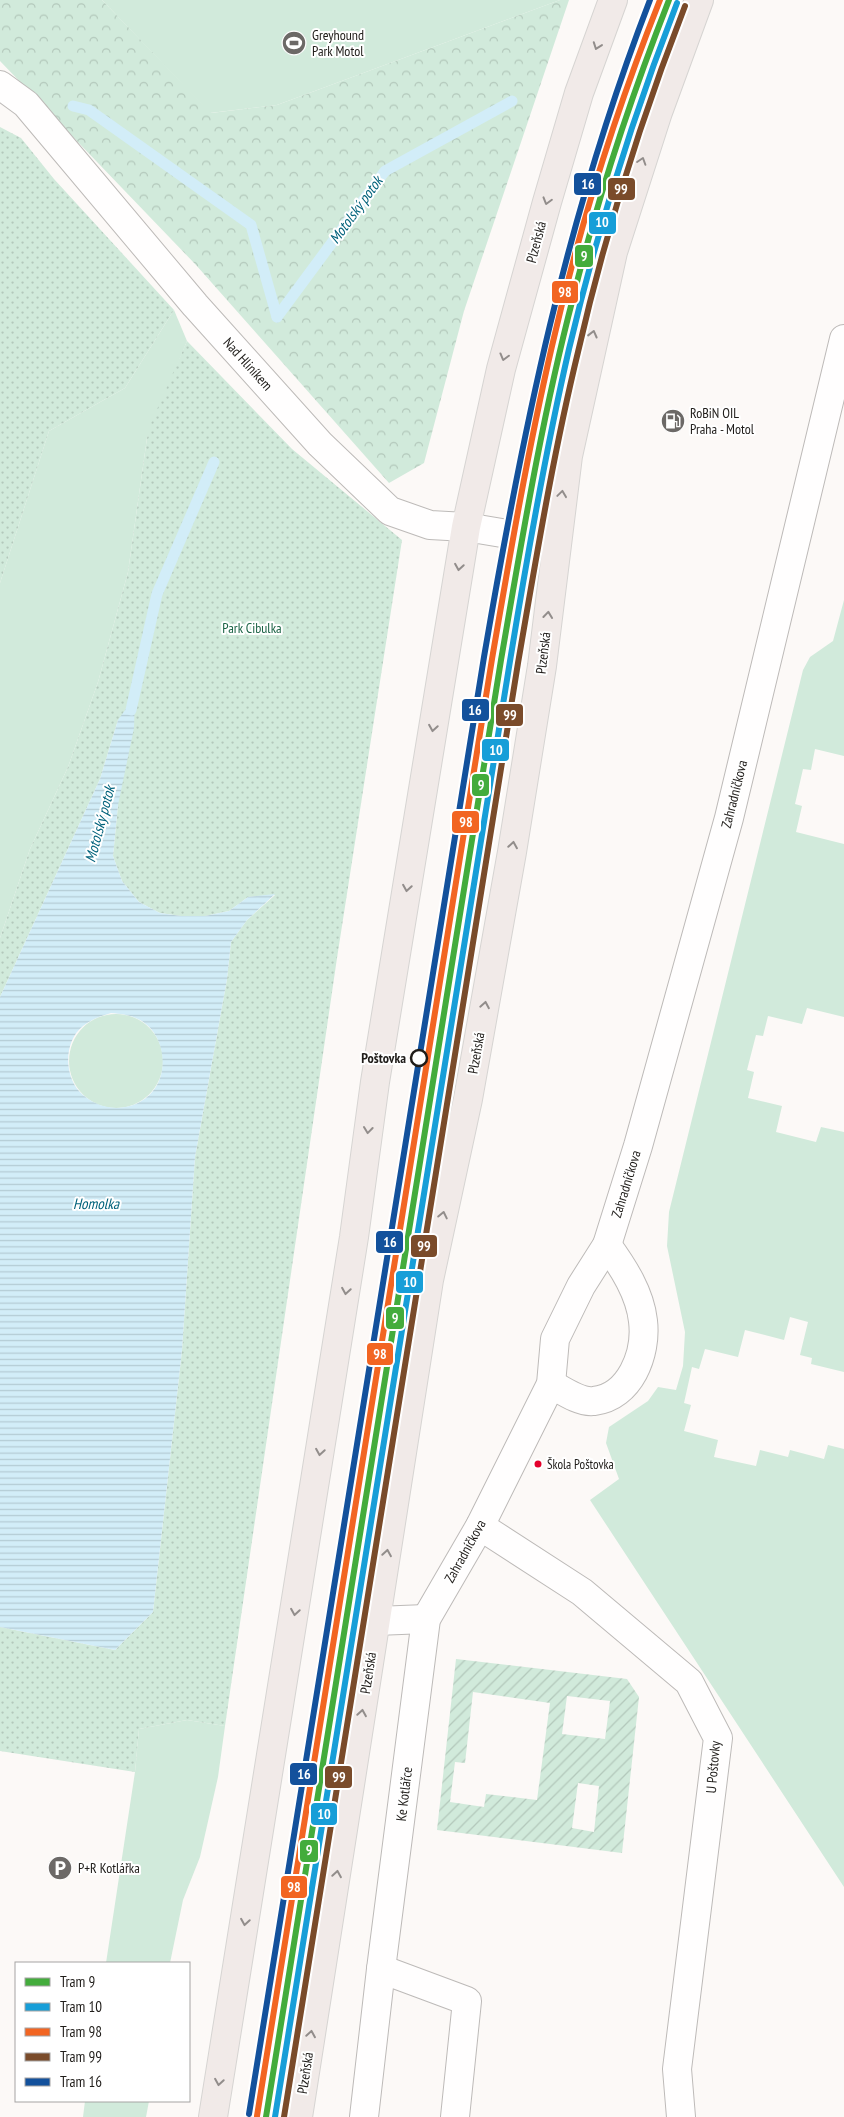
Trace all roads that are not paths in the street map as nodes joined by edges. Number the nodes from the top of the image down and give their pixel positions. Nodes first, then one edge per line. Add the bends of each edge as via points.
1 (614, 0) edge
2 (698, 0) edge
3 (0, 85) edge
4 (844, 339) edge
5 (466, 527) junction
6 (556, 542) junction
7 (607, 1245) junction
8 (551, 1384) junction
9 (480, 1526) junction
10 (426, 1619) junction
11 (376, 1621) junction
12 (381, 1969) junction
13 (213, 2117) edge
14 (298, 2117) edge
15 (364, 2117) edge
16 (454, 2117) edge
17 (682, 2117) edge

1 -> 5 main road, Plzeňská via 579,93 547,202 501,369
6 -> 2 main road, Plzeňská via 568,456 613,252
3 - 5 street, Nad Hliníkem via 26,104 195,305 320,444 390,510 430,525
4 - 7 street, Zahradníčkova via 729,818 638,1146
5 - 6 street, Nad Hliníkem
5 -> 13 main road, Plzeňská via 374,1082 354,1237
11 -> 6 main road, Plzeňská via 429,1280 468,1099 512,852 542,666
7 - 8 street, Zahradníčkova via 581,1286 555,1339
7 - 8 street via 625,1270 638,1300 643,1342 637,1365 625,1386 612,1396 592,1402
8 - 9 street, Zahradníčkova
9 - 10 street, Zahradníčkova
9 - 17 street, U Poštovky via 582,1592 689,1682 718,1738 677,2069
10 - 11 street
10 - 12 street, Ke Kotlářce
14 -> 11 main road, Plzeňská
12 - 15 street, Ke Kotlářce
12 - 16 street via 468,2001

